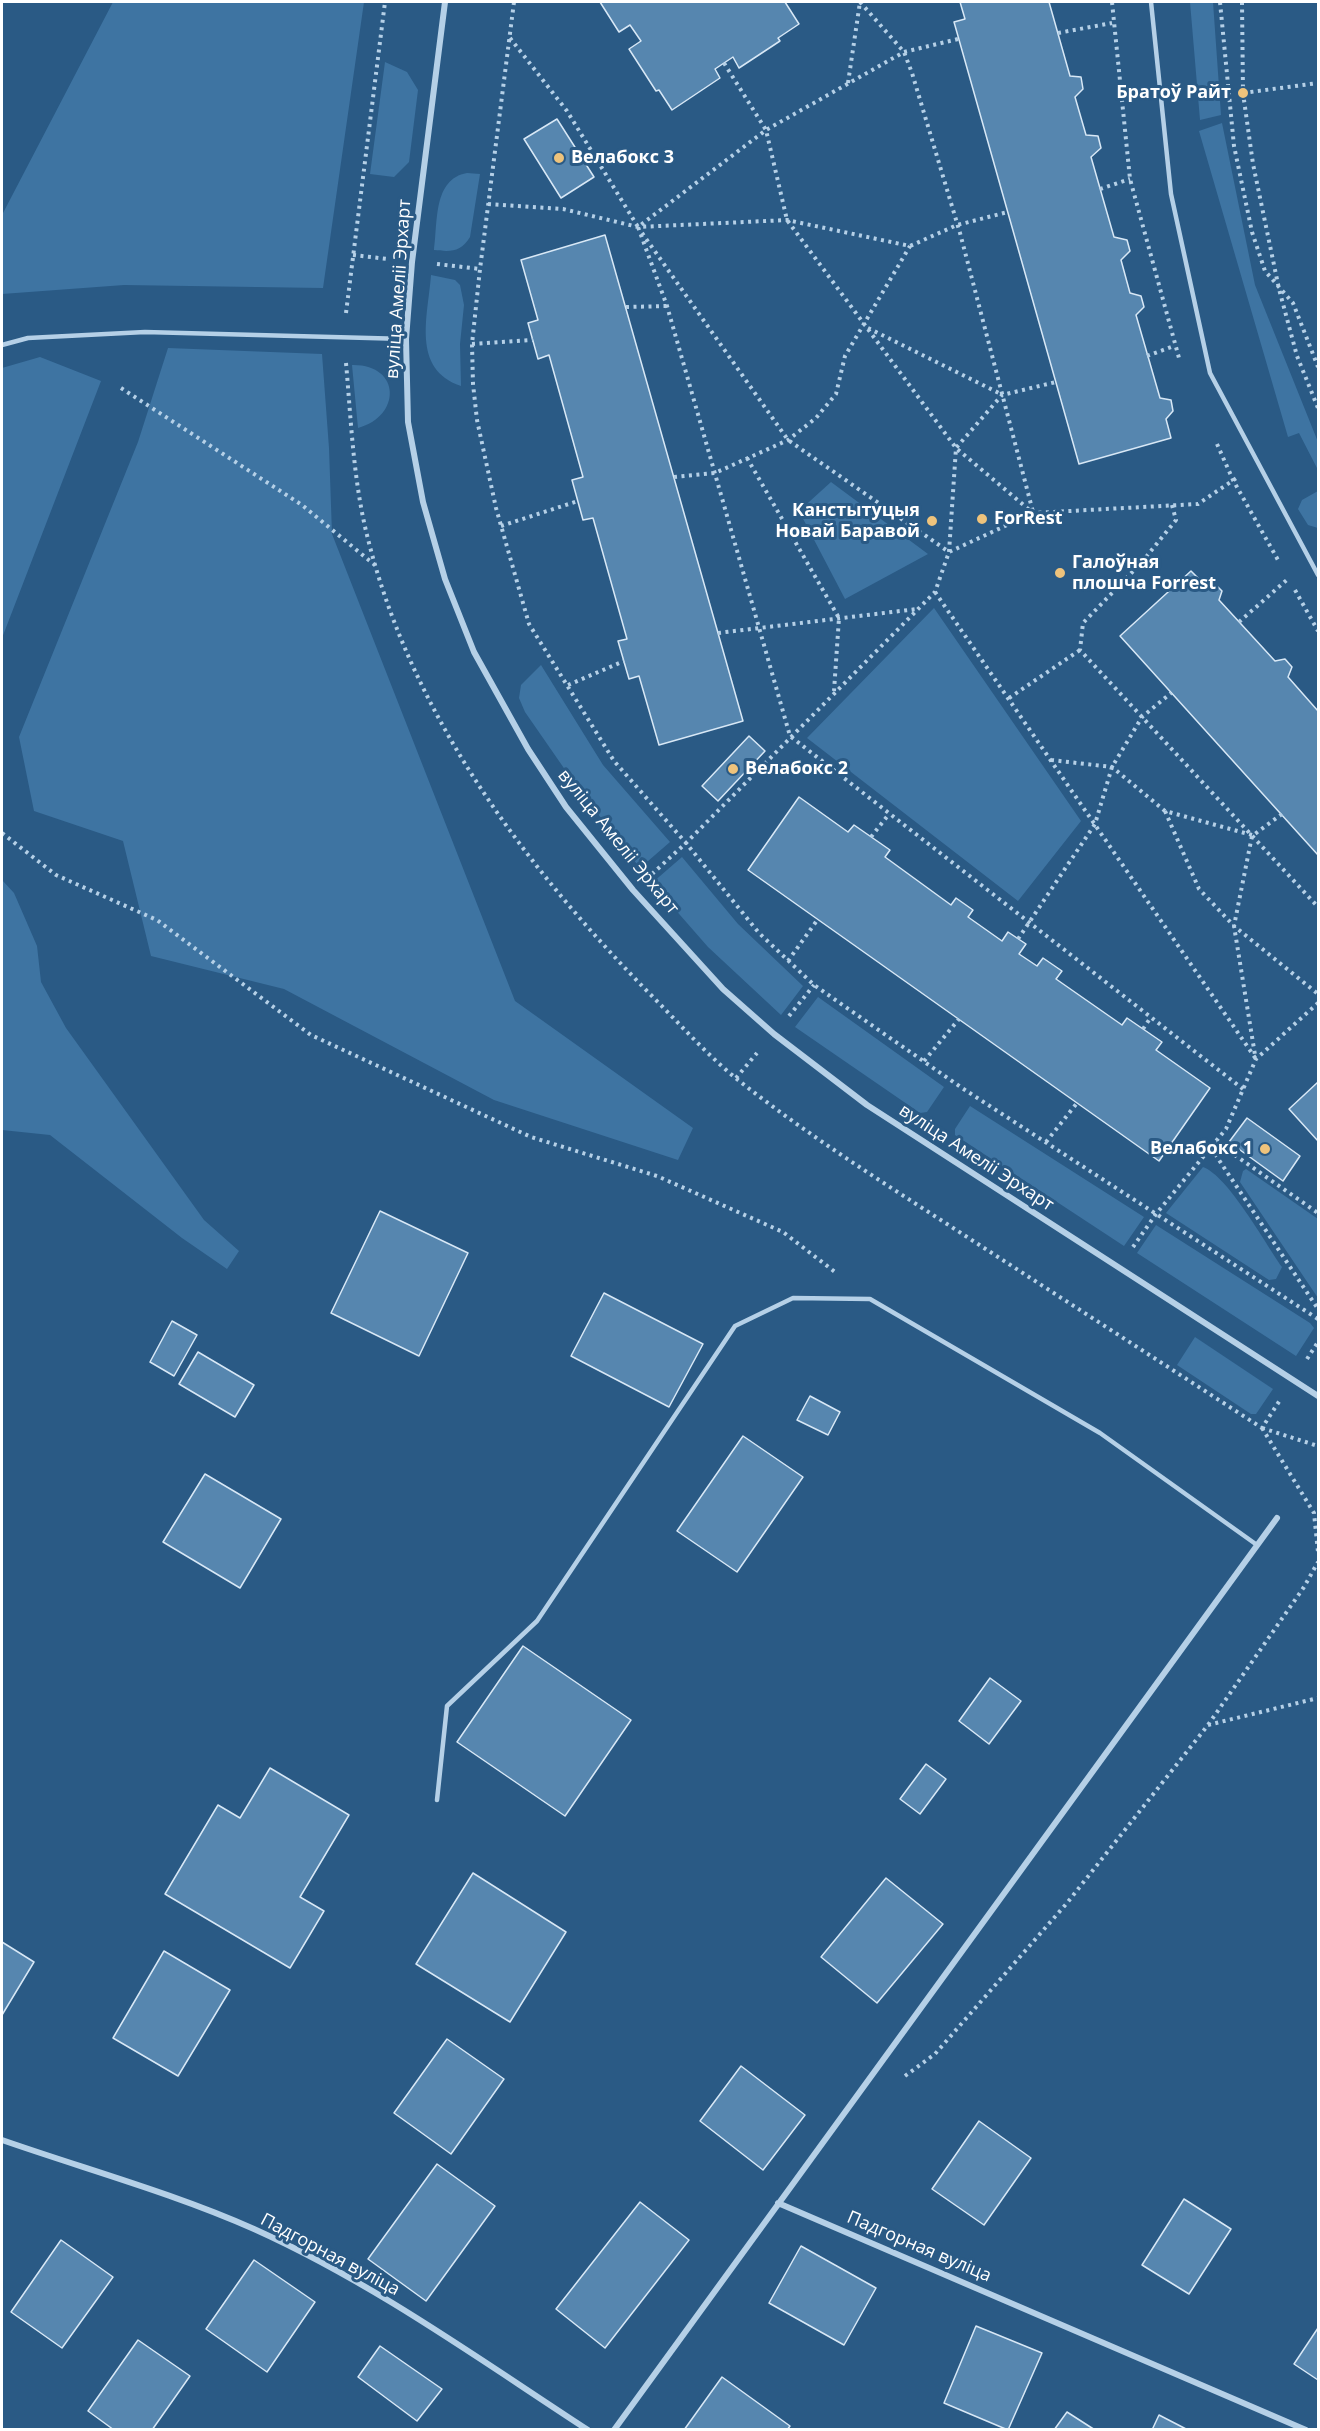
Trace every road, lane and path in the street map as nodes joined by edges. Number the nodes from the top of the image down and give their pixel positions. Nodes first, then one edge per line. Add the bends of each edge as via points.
1 (385, 2) edge
2 (446, 2) edge
3 (514, 2) edge
4 (860, 2) edge
5 (1112, 2) edge
6 (1151, 2) edge
7 (1220, 2) edge
8 (1242, 2) edge
9 (1113, 23) junction
10 (1058, 33) dead end
11 (510, 38) junction
12 (958, 39) dead end
13 (904, 52) junction
14 (724, 63) dead end
15 (848, 83) junction
16 (1318, 83) edge
17 (1244, 93) junction
18 (766, 129) junction
19 (1130, 179) junction
20 (1100, 189) dead end
21 (488, 204) junction
22 (1008, 212) dead end
23 (787, 220) junction
24 (957, 225) junction
25 (638, 227) junction
26 (910, 246) junction
27 (1279, 289) junction
28 (667, 306) junction
29 (626, 307) dead end
30 (865, 326) junction
31 (344, 335) junction
32 (406, 339) junction
33 (533, 340) dead end
34 (472, 344) junction
35 (2, 345) edge
36 (1174, 345) junction
37 (1147, 356) dead end
38 (1181, 364) dead end
39 (1318, 367) edge
40 (1056, 382) dead end
41 (121, 388) dead end
42 (1002, 394) junction
43 (1318, 408) edge
44 (788, 440) junction
45 (956, 448) junction
46 (747, 458) junction
47 (1257, 464) junction
48 (715, 473) junction
49 (674, 477) dead end
50 (578, 501) dead end
51 (1172, 505) junction
52 (1033, 513) junction
53 (501, 526) junction
54 (949, 552) junction
55 (377, 566) junction
56 (1318, 575) edge
57 (1289, 578) dead end
58 (935, 592) junction
59 (918, 608) junction
60 (839, 618) junction
61 (1239, 622) dead end
62 (759, 627) junction
63 (718, 633) dead end
64 (1080, 650) junction
65 (624, 661) dead end
66 (568, 685) junction
67 (834, 691) junction
68 (1171, 693) dead end
69 (1009, 698) junction
70 (1142, 717) junction
71 (790, 736) junction
72 (1051, 760) junction
73 (1112, 767) junction
74 (1165, 811) junction
75 (889, 814) junction
76 (1282, 814) dead end
77 (1095, 824) junction
78 (2, 833) edge
79 (1252, 836) junction
80 (871, 837) dead end
81 (686, 843) junction
82 (633, 890) junction
83 (1318, 907) edge
84 (818, 919) dead end
85 (1030, 922) junction
86 (1234, 926) junction
87 (1018, 939) dead end
88 (788, 961) junction
89 (814, 985) junction
90 (1318, 994) edge
91 (1318, 1003) edge
92 (1151, 1017) junction
93 (959, 1019) dead end
94 (1143, 1029) dead end
95 (774, 1034) junction
96 (1256, 1059) junction
97 (924, 1061) junction
98 (736, 1078) junction
99 (1243, 1089) junction
100 (1077, 1103) dead end
101 (1046, 1142) junction
102 (1216, 1142) junction
103 (1211, 1148) junction
104 (1318, 1213) edge
105 (1156, 1214) junction
106 (1119, 1268) junction
107 (870, 1299) junction
108 (1318, 1309) edge
109 (1318, 1319) edge
110 (1318, 1342) edge
111 (1293, 1380) junction
112 (1318, 1396) edge
113 (1262, 1428) junction
114 (1318, 1446) edge
115 (1277, 1518) dead end
116 (1257, 1545) junction
117 (1318, 1552) edge
118 (1318, 1562) edge
119 (1318, 1698) edge
120 (1208, 1725) junction
121 (437, 1800) dead end
122 (874, 2072) junction
123 (2, 2140) edge
124 (778, 2204) junction
125 (588, 2430) edge
126 (614, 2430) edge
127 (1306, 2430) edge

1 - 31 path
2 - 32 street, вуліца Амеліі Эрхарт via 412,262
3 - 11 path
4 - 13 path
4 - 15 path
5 - 9 path
6 - 47 lane via 1171,194 1210,373
7 - 27 path via 1234,146 1264,271
8 - 17 path
9 - 10 path
9 - 19 path
11 - 21 path
11 - 25 path via 567,111
12 - 13 path
13 - 15 path
13 - 24 path
14 - 18 path
15 - 18 path
16 - 17 path
17 - 27 path via 1253,164
18 - 23 path
18 - 25 path
19 - 20 path
19 - 36 path
21 - 25 path via 563,209
21 - 34 path
22 - 24 path
23 - 25 path
23 - 26 path
23 - 30 path
24 - 26 path
24 - 42 path
25 - 28 path
25 - 44 path
26 - 30 path
27 - 39 path via 1293,303
27 - 43 path via 1297,356
28 - 29 path
28 - 48 path
30 - 42 path
30 - 44 path via 845,356 836,394 816,418
30 - 45 path
31 - 32 lane
31 - 35 lane via 145,332 28,338
31 - 55 path via 356,473 366,532
32 - 82 street, вуліца Амеліі Эрхарт via 408,422 423,502 445,579 474,652 566,807
33 - 34 path
34 - 53 path via 477,420
36 - 37 path
36 - 38 path
40 - 42 path
41 - 55 path via 302,505
42 - 45 path
42 - 52 path
44 - 46 path
44 - 54 path
45 - 52 path
45 - 54 path
46 - 48 path
46 - 60 path
47 - 51 path via 1198,504
47 - 56 lane
48 - 49 path
48 - 62 path
50 - 53 path
51 - 52 path
51 - 64 path via 1176,520 1083,623
52 - 54 path
53 - 66 path via 529,624
54 - 58 path
55 - 98 path via 401,642 418,680 478,786 552,886 592,932
57 - 61 path
58 - 59 path
58 - 69 path
59 - 60 path
59 - 67 path
60 - 62 path
60 - 67 path
62 - 63 path
62 - 71 path
64 - 69 path
64 - 70 path
65 - 66 path
66 - 81 path via 614,761
67 - 71 path
68 - 70 path
69 - 72 path
70 - 73 path
70 - 79 path
71 - 75 path
71 - 81 path
72 - 73 path
72 - 77 path
73 - 74 path
73 - 77 path
74 - 79 path
74 - 86 path via 1199,889
75 - 80 path
75 - 85 path
76 - 79 path
77 - 85 path
77 - 96 path
78 - 107 path via 56,875 157,920 311,1035 531,1137 657,1176 783,1232
79 - 83 path
79 - 86 path
81 - 82 path
81 - 88 path via 759,933
82 - 95 street, вуліца Амеліі Эрхарт via 723,989
84 - 88 path
85 - 87 path
85 - 92 path
86 - 90 path
86 - 96 path
88 - 89 path
89 - 95 path
89 - 97 path
91 - 96 path
92 - 94 path
92 - 99 path
93 - 97 path
95 - 98 path
95 - 106 street, вуліца Амеліі Эрхарт via 867,1105
96 - 99 path
97 - 101 path
98 - 113 path via 804,1131
99 - 102 path via 1226,1129
100 - 101 path
101 - 105 path
102 - 103 path
102 - 104 path
103 - 105 path
103 - 108 path
105 - 106 path
105 - 109 path
106 - 111 street, вуліца Амеліі Эрхарт
107 - 116 lane via 1100,1433
107 - 121 lane via 793,1298 735,1326 537,1622 447,1706
110 - 111 path
111 - 112 street, вуліца Амеліі Эрхарт
111 - 113 path
113 - 114 path
113 - 117 path via 1314,1513
115 - 116 street
116 - 122 street
118 - 120 path
119 - 120 path
120 - 122 path via 1067,1903 935,2054 905,2076
122 - 124 street
123 - 125 street, Падгорная вуліца via 187,2203 331,2268
124 - 126 street
124 - 127 street, Падгорная вуліца

